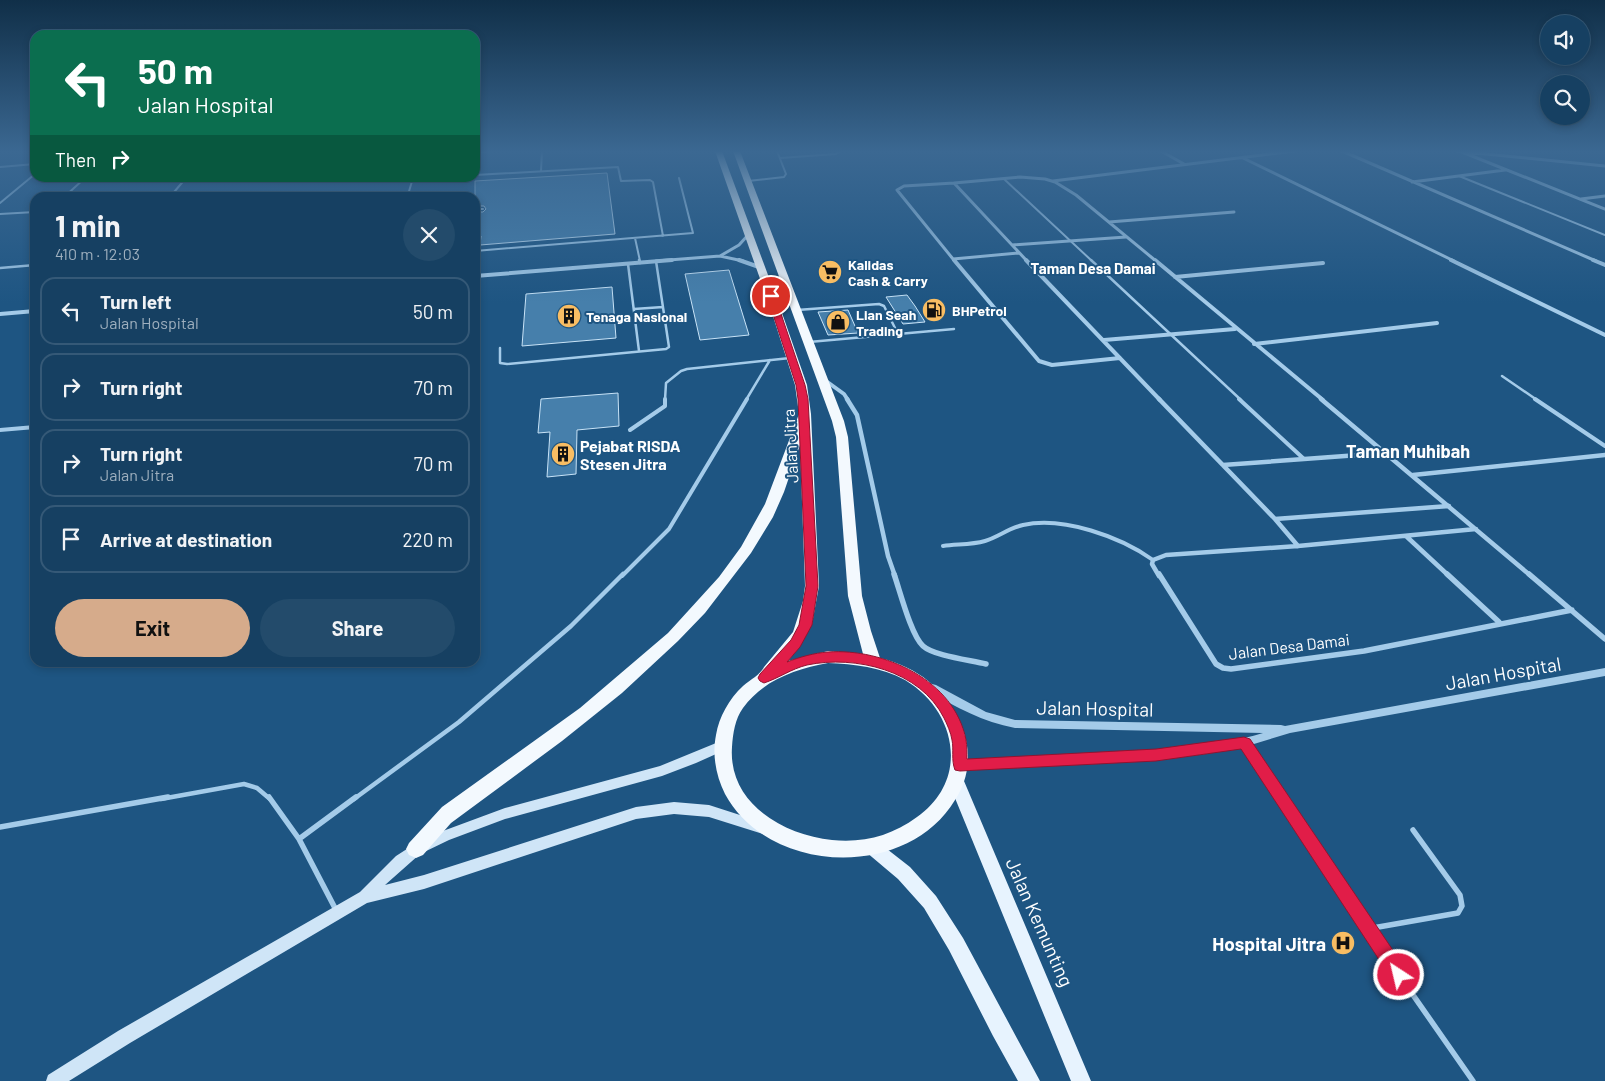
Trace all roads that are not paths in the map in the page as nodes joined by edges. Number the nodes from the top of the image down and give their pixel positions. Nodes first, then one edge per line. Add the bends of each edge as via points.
1 (656, 201) edge
2 (686, 201) edge
3 (736, 201) edge
4 (756, 201) edge
5 (906, 201) edge
6 (971, 201) edge
7 (1028, 201) edge
8 (1082, 201) edge
9 (1332, 201) edge
10 (1458, 201) edge
11 (1522, 201) edge
12 (1586, 201) edge
13 (1605, 209) edge
14 (30, 212) edge
15 (1234, 212) dead end
16 (0, 214) edge
17 (1109, 222) junction
18 (748, 235) junction
19 (1605, 235) edge
20 (663, 236) junction
21 (1127, 237) junction
22 (635, 238) junction
23 (1070, 241) junction
24 (1012, 245) junction
25 (480, 251) edge
26 (1019, 253) junction
27 (720, 256) junction
28 (953, 259) junction
29 (656, 261) junction
30 (640, 263) junction
31 (1323, 263) dead end
32 (1605, 263) edge
33 (628, 264) junction
34 (30, 265) edge
35 (761, 267) junction
36 (0, 268) edge
37 (480, 276) edge
38 (1175, 277) junction
39 (663, 307) junction
40 (634, 309) junction
41 (797, 310) junction
42 (30, 312) edge
43 (0, 314) edge
44 (1437, 323) dead end
45 (954, 329) dead end
46 (1236, 329) junction
47 (898, 334) junction
48 (1171, 334) junction
49 (1605, 335) edge
50 (1104, 340) junction
51 (809, 342) junction
52 (1254, 344) junction
53 (500, 348) dead end
54 (638, 351) junction
55 (792, 358) junction
56 (1120, 358) junction
57 (770, 360) junction
58 (1502, 376) dead end
59 (823, 380) junction
60 (805, 414) junction
61 (30, 427) edge
62 (0, 430) edge
63 (630, 430) dead end
64 (1605, 446) edge
65 (1387, 452) junction
66 (1605, 455) edge
67 (1304, 459) junction
68 (1223, 465) junction
69 (1413, 475) junction
70 (1449, 506) junction
71 (1275, 518) junction
72 (1476, 529) junction
73 (1406, 536) junction
74 (943, 546) dead end
75 (1298, 546) junction
76 (1152, 562) junction
77 (1572, 610) junction
78 (1499, 622) junction
79 (1605, 638) edge
80 (873, 661) junction
81 (986, 664) dead end
82 (1605, 672) edge
83 (910, 676) junction
84 (764, 678) junction
85 (1290, 729) junction
86 (1244, 743) junction
87 (721, 746) junction
88 (958, 773) junction
89 (0, 827) edge
90 (1413, 830) dead end
91 (773, 831) junction
92 (300, 839) junction
93 (872, 847) junction
94 (416, 849) junction
95 (364, 897) junction
96 (337, 913) junction
97 (1367, 929) junction
98 (54, 1081) edge
99 (1030, 1081) edge
100 (1081, 1081) edge
101 (1473, 1081) edge

1 - 20 lane
2 - 20 lane via 694,232
3 - 18 highway, Jalan Jitra
4 - 41 highway
5 - 28 street
6 - 24 street
7 - 23 lane
8 - 17 street
9 - 49 street
10 - 32 street
11 - 19 lane
12 - 13 street
14 - 16 lane
15 - 17 street
17 - 21 street
18 - 27 street via 739,245
18 - 35 highway, Jalan Jitra
20 - 22 lane
21 - 23 street
21 - 38 street
22 - 25 lane
22 - 30 lane
23 - 24 street
23 - 48 lane
24 - 26 street
26 - 28 street
26 - 50 street
27 - 29 street
27 - 35 street
28 - 56 street via 1038,361 1052,365
29 - 30 street
29 - 39 lane
30 - 33 street
31 - 38 street
33 - 37 street
33 - 40 lane
34 - 36 lane
35 - 55 highway, Jalan Jitra
38 - 46 street
39 - 40 lane
39 - 54 lane via 669,347
40 - 54 lane
41 - 47 lane via 879,304 884,306
41 - 51 highway
42 - 43 street
44 - 52 street
45 - 47 lane
46 - 48 street
46 - 52 street
47 - 51 lane
48 - 50 street
48 - 67 lane
50 - 56 street
51 - 59 highway
52 - 65 street
53 - 54 lane via 499,361 507,364
55 - 57 lane
55 - 60 highway, Jalan Jitra via 801,385
56 - 68 street
57 - 63 lane via 681,371 666,383 664,406 660,411
57 - 92 lane via 669,529 571,626 459,722
58 - 64 lane
59 - 80 highway via 842,436 855,596
59 - 81 street via 844,394 857,414 888,556 919,642 932,650
60 - 84 highway, Jalan Jitra via 812,586 810,606 796,643
60 - 94 highway via 772,503 739,562 722,585 635,672 556,736 448,814
61 - 62 lane
65 - 67 street
65 - 69 street
66 - 69 street
67 - 68 street
68 - 71 street
69 - 70 street
70 - 71 street
70 - 72 street
71 - 75 street
72 - 73 street
72 - 77 street
73 - 75 street
73 - 78 street
74 - 76 lane via 982,542 1028,524 1048,524 1123,542 1136,547
75 - 76 street via 1166,555
76 - 78 street, Jalan Desa Damai via 1216,664 1231,670 1353,653
77 - 78 street, Jalan Desa Damai
77 - 79 street
80 - 83 highway
80 - 84 highway via 828,657 784,667
82 - 85 street, Jalan Hospital
83 - 85 street, Jalan Hospital via 977,714 1015,724
83 - 88 highway via 933,693 949,714 959,739
84 - 87 highway via 747,691 735,708 725,726
85 - 86 street, Jalan Hospital
86 - 88 street, Jalan Hospital via 1156,755
86 - 97 lane
87 - 91 highway via 724,769 734,793 750,814
87 - 94 main road via 673,769 511,811
88 - 93 highway via 945,804 926,823 901,838
88 - 100 main road, Jalan Kemunting via 982,847 1051,1002
89 - 92 lane via 244,784 268,796
90 - 97 lane via 1460,895 1462,906 1458,913
91 - 93 highway via 804,844 838,849
91 - 95 main road via 709,811 674,808 636,813 424,882
92 - 96 lane
93 - 99 main road via 904,873 930,902
94 - 95 main road via 384,875
95 - 96 main road
96 - 98 main road
97 - 101 lane

